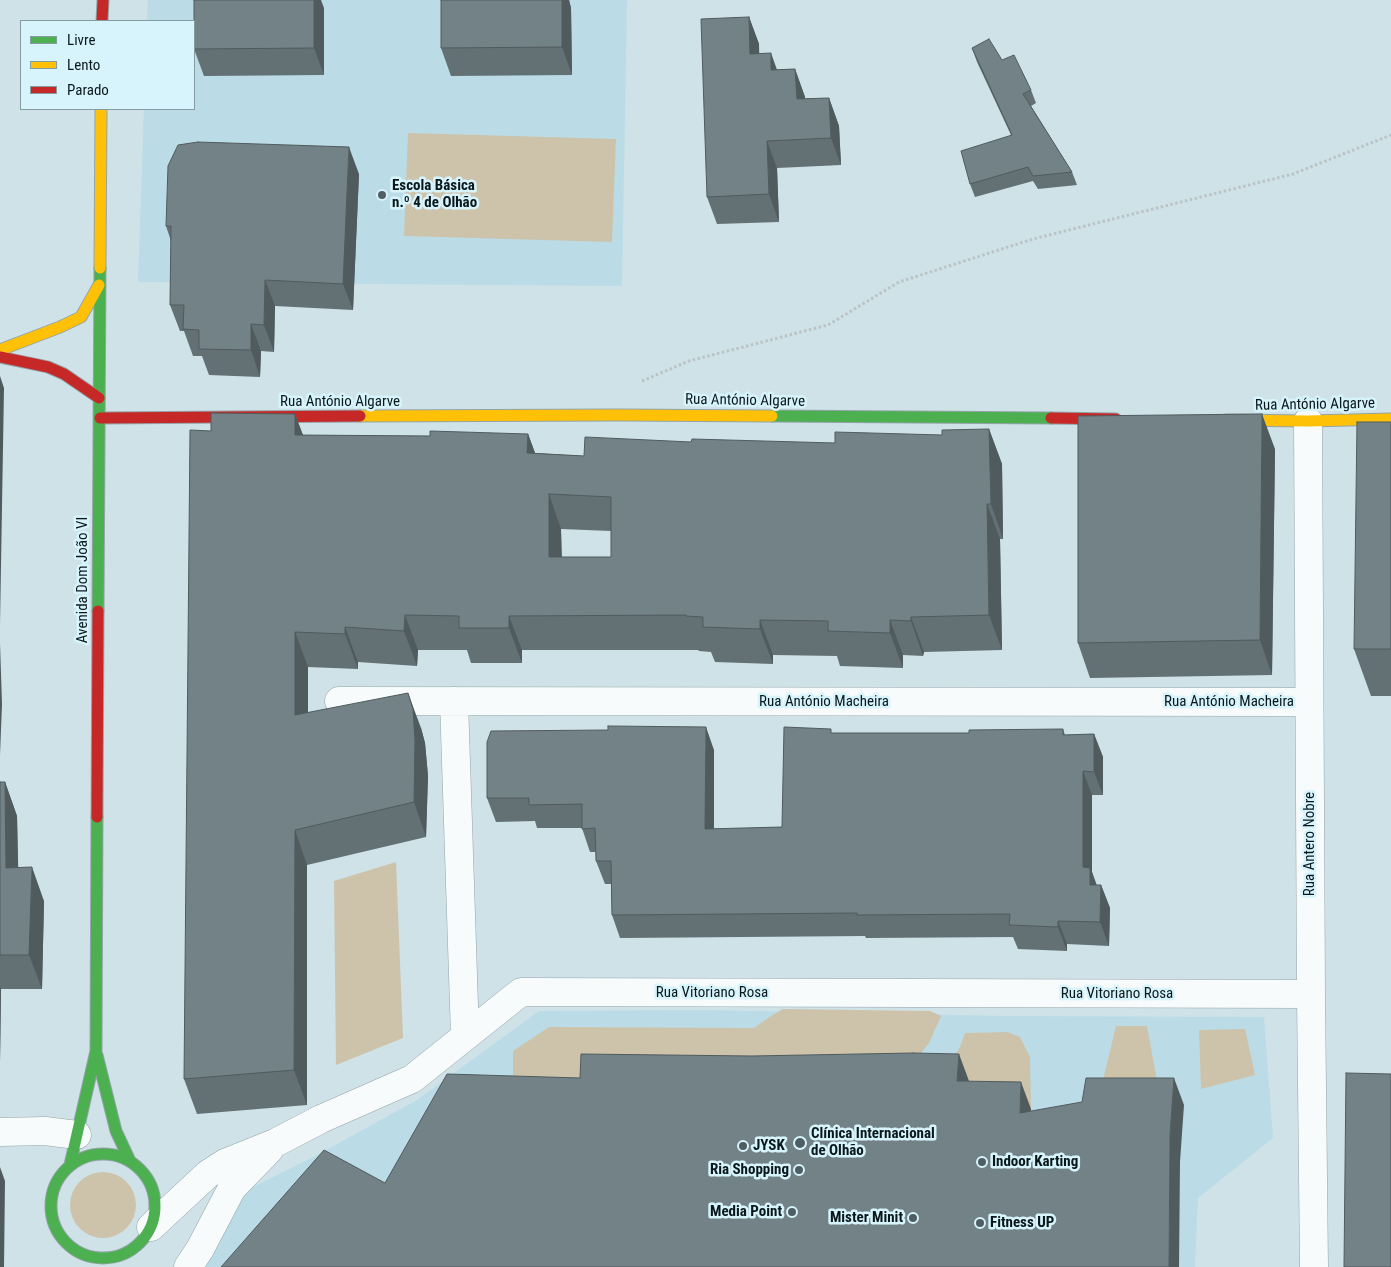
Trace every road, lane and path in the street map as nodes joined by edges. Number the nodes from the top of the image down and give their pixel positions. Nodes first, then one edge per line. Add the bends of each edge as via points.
1 (102, 0) edge
2 (102, 20) edge
3 (101, 110) edge
4 (1391, 135) edge
5 (100, 284) junction
6 (0, 350) edge
7 (0, 357) edge
8 (99, 398) junction
9 (618, 415) junction
10 (100, 418) junction
11 (1130, 419) edge
12 (1391, 419) edge
13 (1219, 420) edge
14 (1308, 421) junction
15 (338, 701) dead end
16 (454, 701) junction
17 (1309, 702) junction
18 (1311, 994) junction
19 (465, 1036) junction
20 (96, 1051) junction
21 (0, 1132) edge
22 (77, 1136) junction
23 (275, 1143) junction
24 (130, 1161) junction
25 (70, 1165) junction
26 (145, 1235) junction
27 (137, 1259) dead end
28 (188, 1267) edge
29 (1314, 1267) edge

1 - 2 main road
3 - 5 main road, Avenida Dom João VI
4 - 9 path via 1293,174 1033,239 899,282 828,325 689,361 629,386
5 - 6 main road via 81,317
5 - 8 main road, Avenida Dom João VI
7 - 8 main road via 48,367
8 - 10 main road, Avenida Dom João VI
9 - 10 main road, Rua António Algarve
9 - 11 main road, Rua António Algarve
10 - 20 main road, Avenida Dom João VI
12 - 14 main road, Rua António Algarve
13 - 14 main road, Rua António Algarve
14 - 17 street, Rua Antero Nobre
15 - 16 street, Rua António Macheira
16 - 17 street, Rua António Macheira
16 - 19 street
17 - 18 street, Rua Antero Nobre
18 - 19 street, Rua Vitoriano Rosa via 521,992
18 - 29 street, Rua Antero Nobre
19 - 23 street, Rua Vitoriano Rosa via 412,1078
20 - 22 main road, Avenida Dom João VI
20 - 24 main road, Avenida Dom João VI via 116,1131
21 - 22 street via 45,1131
22 - 25 main road, Avenida Dom João VI
23 - 26 street via 225,1163 208,1174
23 - 28 street via 232,1188
24 - 25 main road via 100,1153
24 - 26 main road via 142,1170 155,1197 155,1212
25 - 26 main road via 52,1191 51,1207 53,1222 72,1252 99,1258 114,1257 128,1252
26 - 27 main road

